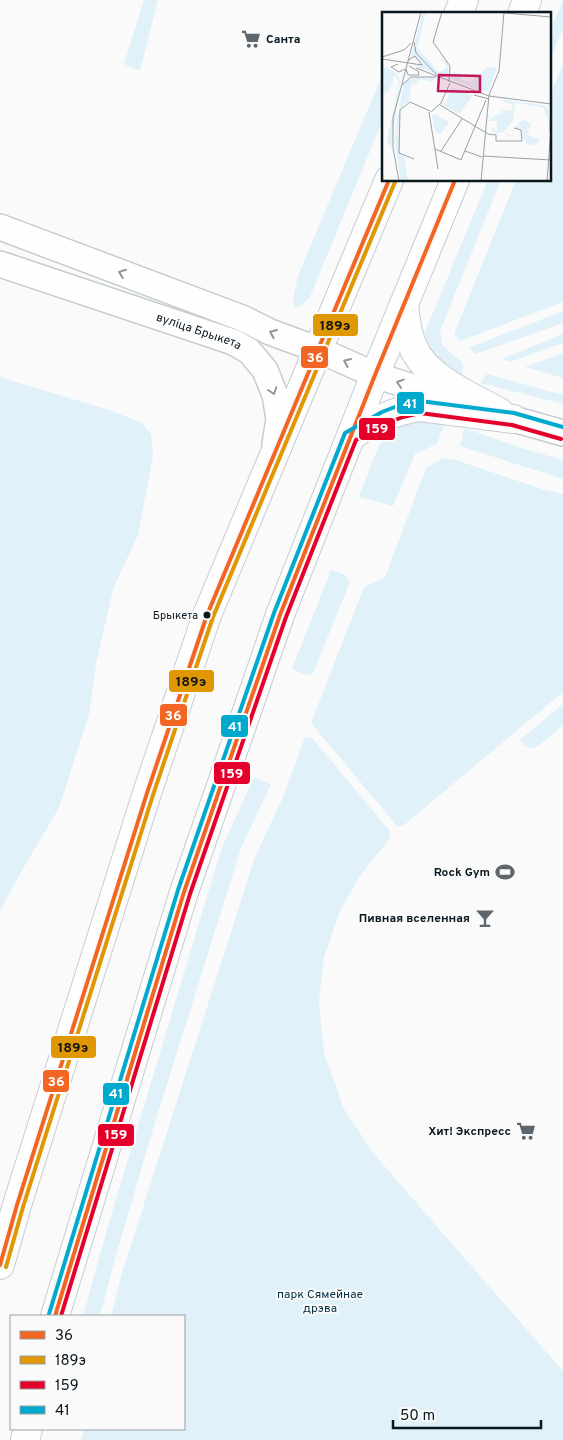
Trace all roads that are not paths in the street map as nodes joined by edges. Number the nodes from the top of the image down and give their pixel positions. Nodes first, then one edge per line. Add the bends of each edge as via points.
1 (464, 0) edge
2 (527, 0) edge
3 (459, 12) edge
4 (523, 12) edge
5 (389, 181) edge
6 (455, 181) edge
7 (0, 228) edge
8 (53, 246) junction
9 (0, 264) edge
10 (42, 280) junction
11 (404, 304) junction
12 (319, 350) junction
13 (375, 374) junction
14 (513, 419) junction
15 (563, 433) edge
16 (352, 436) junction
17 (274, 453) junction
18 (0, 1264) edge
19 (55, 1315) edge

1 - 3 main road
2 - 4 main road
5 - 12 main road
6 - 11 main road
7 - 8 street
8 - 10 street
12 -> 8 street
9 - 10 street, вуліца Брыкета
10 -> 17 street, вуліца Брыкета via 233,342 248,351 265,370 275,394 279,419
11 - 13 main road
11 - 14 main road via 413,348 432,372
13 -> 12 street
12 - 17 main road
14 -> 13 street
13 - 16 main road
14 - 15 street
14 - 16 main road via 420,406 375,420
16 - 19 main road via 280,616 184,892
17 - 18 main road via 207,615 153,774

